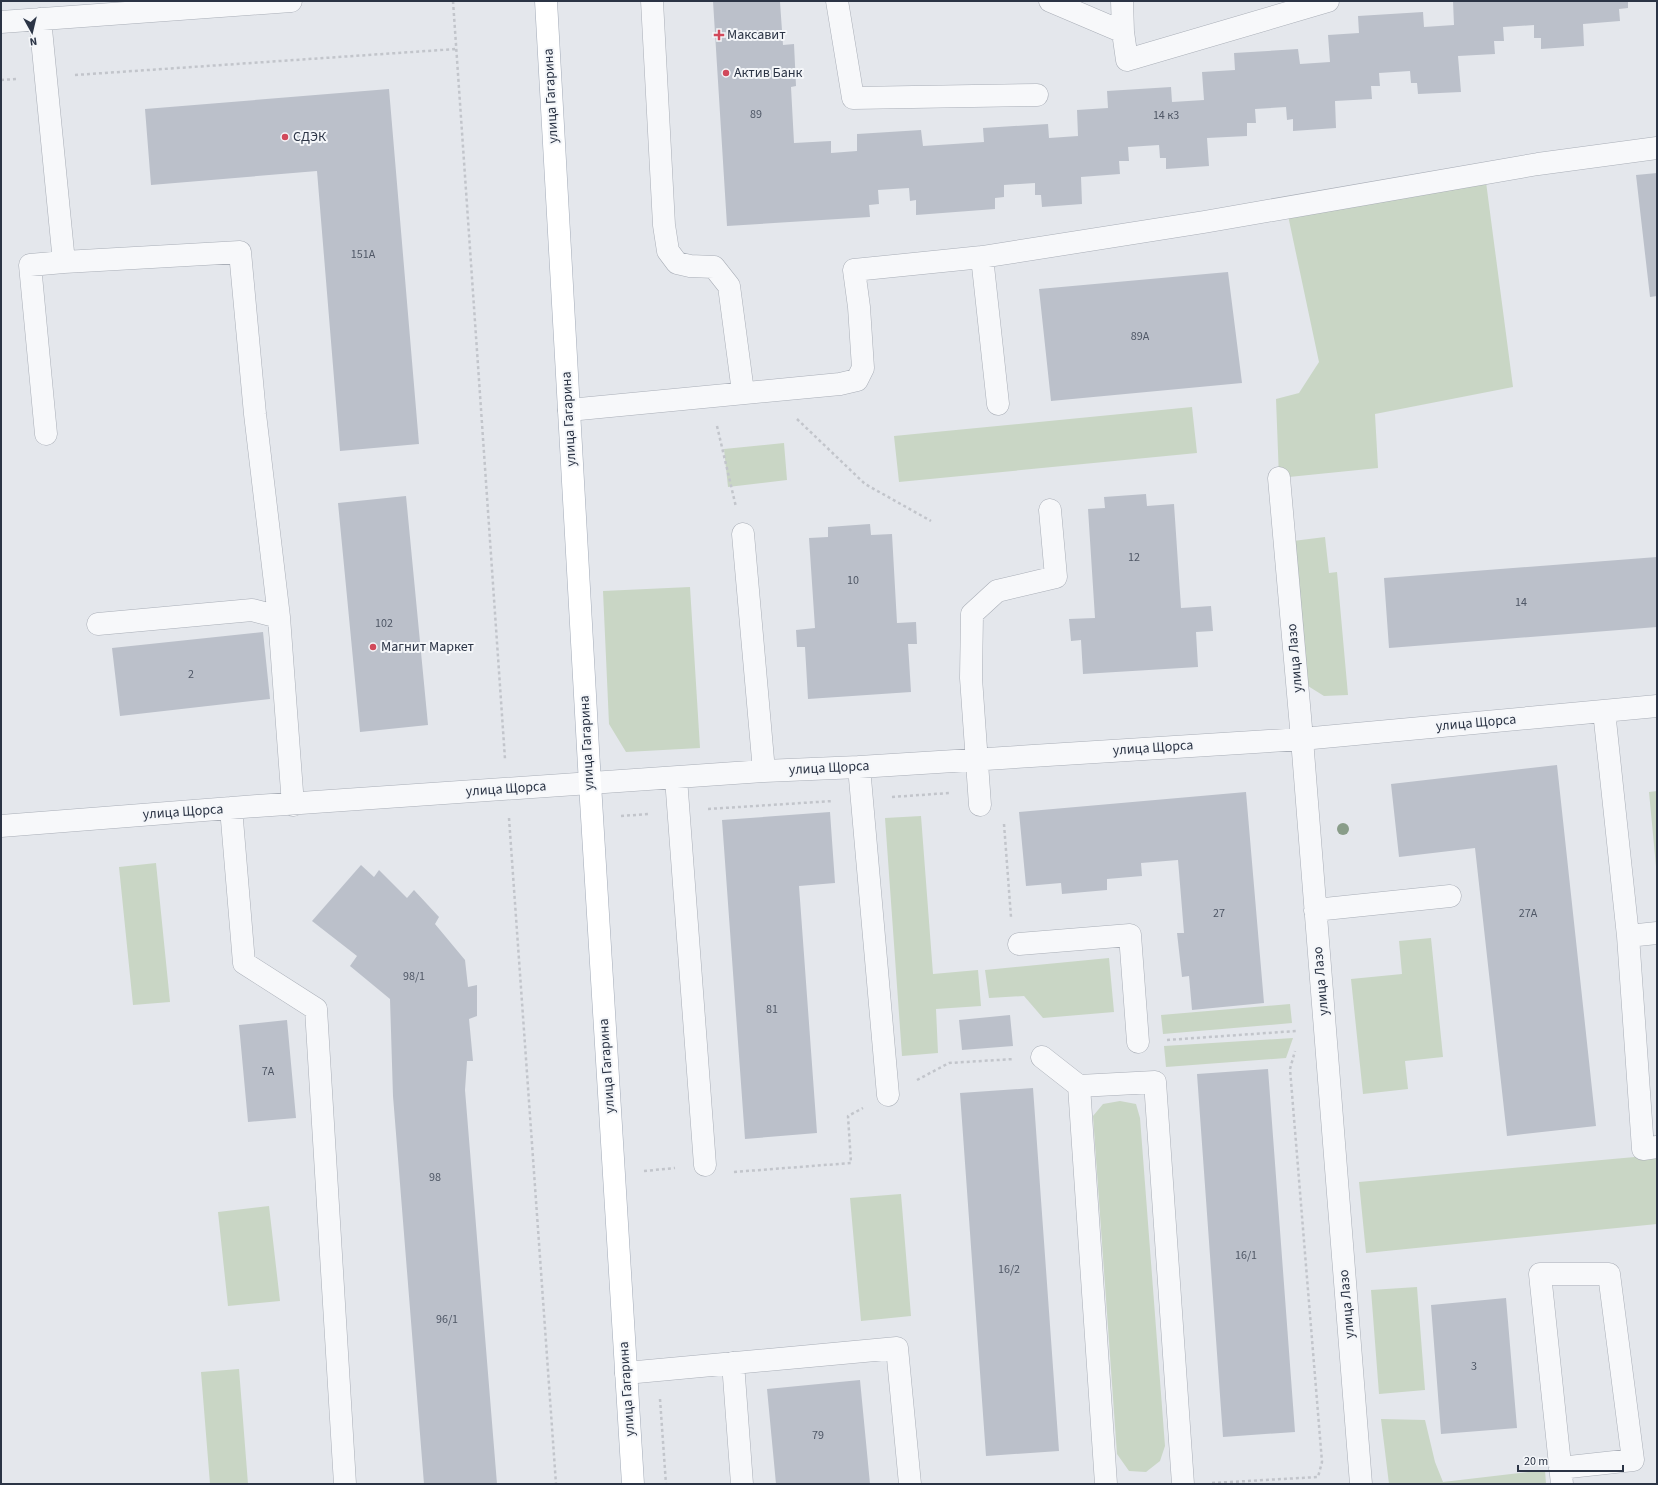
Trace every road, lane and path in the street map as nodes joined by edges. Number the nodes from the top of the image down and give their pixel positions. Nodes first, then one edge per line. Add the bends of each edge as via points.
1 (291, 1) edge
2 (452, 1) edge
3 (546, 1) edge
4 (652, 1) edge
5 (837, 1) edge
6 (1050, 1) edge
7 (1122, 1) edge
8 (1328, 1) edge
9 (40, 19) junction
10 (1, 22) edge
11 (1124, 32) junction
12 (456, 49) junction
13 (45, 77) junction
14 (1, 80) edge
15 (1037, 96) dead end
16 (1657, 148) edge
17 (982, 257) junction
18 (64, 262) junction
19 (768, 390) junction
20 (743, 392) junction
21 (709, 396) junction
22 (998, 404) dead end
23 (569, 410) junction
24 (46, 434) dead end
25 (1279, 478) dead end
26 (1050, 510) dead end
27 (931, 521) dead end
28 (743, 534) joint
29 (279, 617) junction
30 (98, 624) dead end
31 (1657, 706) edge
32 (1604, 711) junction
33 (1302, 739) junction
34 (976, 759) junction
35 (859, 767) junction
36 (764, 771) junction
37 (676, 778) junction
38 (590, 784) junction
39 (507, 789) junction
40 (293, 805) junction
41 (980, 805) dead end
42 (231, 808) junction
43 (1, 826) edge
44 (1450, 896) dead end
45 (1315, 910) junction
46 (1657, 933) edge
47 (1628, 936) junction
48 (1019, 944) dead end
49 (1302, 1030) dead end
50 (1165, 1040) dead end
51 (1138, 1042) dead end
52 (1296, 1050) dead end
53 (1042, 1057) joint
54 (1079, 1086) junction
55 (888, 1095) junction
56 (1657, 1148) edge
57 (705, 1165) junction
58 (643, 1171) dead end
59 (733, 1363) junction
60 (658, 1370) junction
61 (626, 1373) junction
62 (1561, 1476) edge
63 (1209, 1483) edge
64 (345, 1484) edge
65 (556, 1484) edge
66 (633, 1484) edge
67 (666, 1484) edge
68 (742, 1484) edge
69 (910, 1484) edge
70 (1106, 1484) edge
71 (1183, 1484) edge
72 (1361, 1484) edge

1 - 9 street
2 - 12 path
3 - 23 main road, улица Гагарина
4 - 20 street via 664,225 668,251 677,264 714,267 729,286
5 - 15 street via 854,98
6 - 11 street
7 - 11 street
8 - 11 street via 1127,60
9 - 10 street
9 - 13 street
12 - 13 path
12 - 39 path
13 - 14 path
13 - 18 street
16 - 17 street via 1538,164 1204,222
17 - 19 street via 854,270 863,368 856,380 840,384
17 - 22 street
18 - 24 street via 30,265
18 - 29 street via 240,252 255,414
19 - 20 street
19 - 27 path via 864,484
20 - 21 street
21 - 23 street
21 - 28 path
23 - 38 main road, улица Гагарина
25 - 33 street, улица Лазо
26 - 34 street via 1056,576 997,591 972,614 971,678
28 - 36 street
29 - 30 street via 252,610
29 - 40 street
31 - 32 street, улица Щорса
32 - 33 street, улица Щорса
32 - 47 street
33 - 34 street, улица Щорса
33 - 45 street, улица Лазо
34 - 35 street, улица Щорса
34 - 41 street
35 - 36 street, улица Щорса
35 - 55 street
36 - 37 street, улица Щорса
37 - 38 street, улица Щорса
37 - 57 street
38 - 39 street, улица Щорса
38 - 61 main road, улица Гагарина
39 - 40 street, улица Щорса
39 - 65 path
40 - 42 street, улица Щорса
42 - 43 street, улица Щорса
42 - 64 street via 244,962 316,1009
44 - 45 street
45 - 72 street, улица Лазо
46 - 47 street
47 - 56 street via 1643,1149
48 - 51 street via 1130,935
49 - 50 path
52 - 63 path via 1290,1069 1322,1462 1318,1477
53 - 54 street
53 - 55 path via 949,1063
54 - 70 street
54 - 71 street via 1155,1082
55 - 57 path via 848,1116 851,1163 723,1172
57 - 58 path
59 - 60 street
59 - 68 street
59 - 69 street via 897,1348
60 - 61 street
60 - 67 path
61 - 66 main road, улица Гагарина
62 - 62 street via 1540,1274 1609,1274 1633,1460

